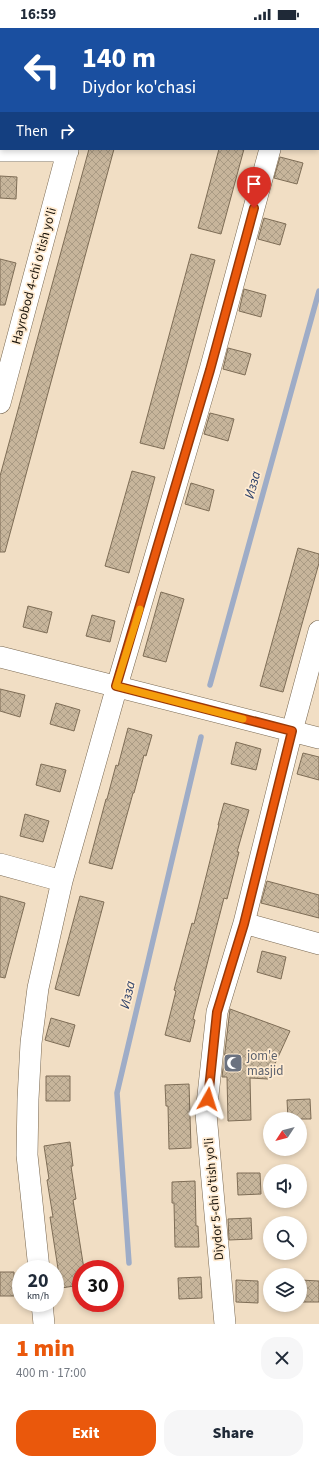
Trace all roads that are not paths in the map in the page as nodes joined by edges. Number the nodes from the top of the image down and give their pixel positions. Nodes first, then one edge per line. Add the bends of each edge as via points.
1 (68, 150) edge
2 (270, 150) edge
3 (0, 151) edge
4 (0, 403) edge
5 (319, 631) edge
6 (0, 657) edge
7 (116, 686) junction
8 (292, 731) junction
9 (319, 738) edge
10 (0, 864) edge
11 (62, 881) junction
12 (244, 924) junction
13 (319, 944) edge
14 (38, 1260) edge
15 (43, 1312) edge
16 (44, 1324) edge
17 (225, 1324) edge

1 - 3 street
1 - 4 street, Hayrobod 4-chi o'tish yo'li
2 - 7 street via 210,370
5 - 8 street, Diydor 5-chi o'tish yo'li
6 - 7 street
7 - 8 street
7 - 11 street
8 - 9 street
8 - 12 street, Diydor 5-chi o'tish yo'li
10 - 11 street
11 - 14 street via 38,988 31,1043 27,1155
12 - 13 street
12 - 17 street, Diydor 5-chi o'tish yo'li via 217,1012 206,1114
15 - 16 street

